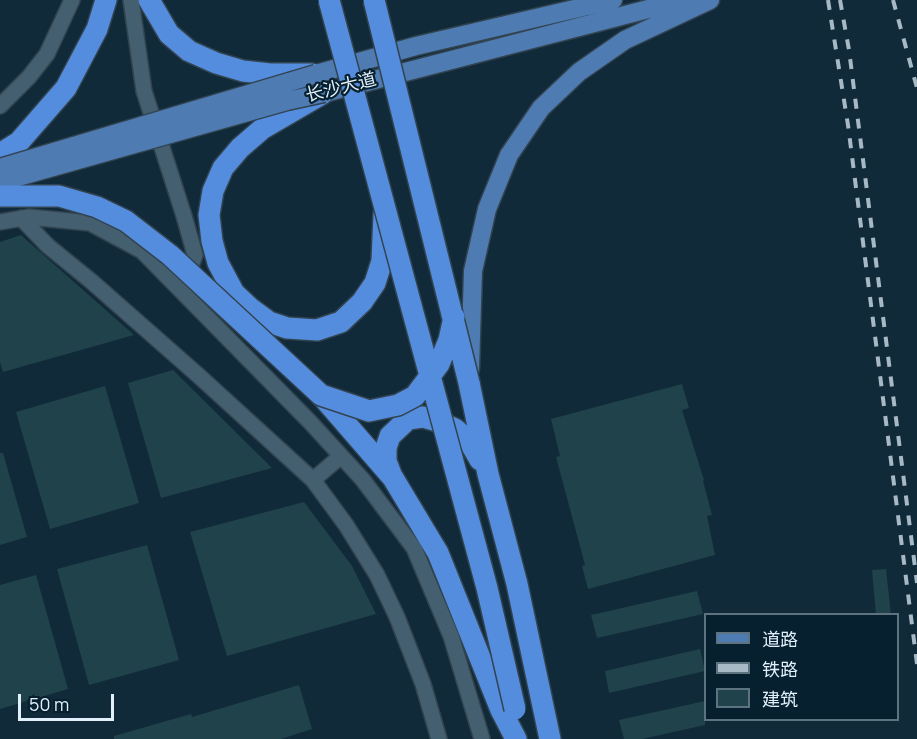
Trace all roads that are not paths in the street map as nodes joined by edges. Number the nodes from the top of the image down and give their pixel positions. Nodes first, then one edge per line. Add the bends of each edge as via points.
1 (72, 0) edge
2 (106, 0) edge
3 (131, 0) edge
4 (149, 0) edge
5 (329, 0) edge
6 (374, 0) edge
7 (613, 0) edge
8 (682, 0) edge
9 (710, 0) edge
10 (320, 84) junction
11 (0, 106) edge
12 (0, 154) edge
13 (0, 168) edge
14 (0, 182) edge
15 (0, 196) edge
16 (385, 207) junction
17 (7, 219) edge
18 (182, 292) junction
19 (454, 316) junction
20 (469, 383) junction
21 (321, 395) junction
22 (341, 456) junction
23 (488, 474) junction
24 (393, 478) junction
25 (313, 480) junction
26 (508, 710) junction
27 (550, 736) edge
28 (439, 739) edge
29 (482, 739) edge
30 (516, 739) edge
31 (521, 739) edge

1 - 11 street via 47,54
2 - 12 highway via 97,29 66,88 19,142
3 - 18 street via 144,92 195,255
4 - 10 highway, bridge via 169,34 189,51 243,70
5 - 16 highway, bridge
6 - 19 highway, bridge
7 - 10 main road via 416,46
8 - 10 main road, 长沙大道
9 - 20 main road, bridge via 625,40 579,72 541,108 509,155 487,209 473,271
10 - 13 main road, bridge
10 - 14 main road, 长沙大道, bridge via 287,101
10 - 16 highway, bridge via 240,148 223,168 213,191 209,215 212,241 223,273 234,293 269,322 317,330 341,322 375,283 382,261
15 - 21 highway, bridge via 59,196 126,221 170,255
16 - 26 highway, bridge via 487,588
17 - 18 street via 90,223 142,251
17 - 25 street via 48,246
18 - 22 street
19 - 20 highway, bridge
19 - 21 highway, bridge via 439,364 415,396 398,405 369,411
20 - 23 highway
21 - 24 highway
22 - 25 street
22 - 29 street via 414,548 452,636
23 - 24 highway via 469,441 455,429 423,417 408,419 390,436 386,461
23 - 27 highway
24 - 26 highway via 438,553
25 - 28 street via 377,575 423,684
26 - 30 highway
26 - 31 highway

